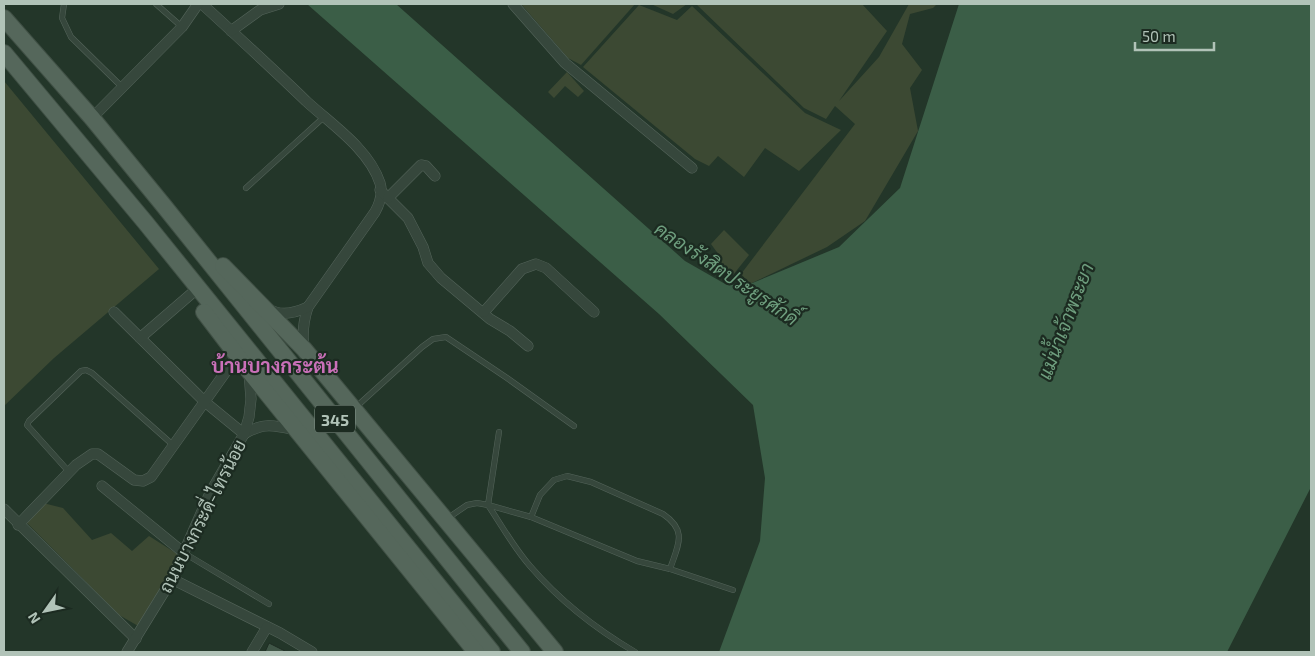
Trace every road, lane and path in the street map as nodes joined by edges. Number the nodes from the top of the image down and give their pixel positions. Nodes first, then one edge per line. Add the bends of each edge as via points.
1 (64, 4) edge
2 (156, 4) edge
3 (198, 4) edge
4 (202, 4) edge
5 (279, 4) edge
6 (513, 4) edge
7 (4, 18) edge
8 (182, 27) junction
9 (232, 31) junction
10 (4, 53) edge
11 (122, 88) junction
12 (324, 117) junction
13 (92, 118) junction
14 (692, 168) dead end
15 (435, 176) dead end
16 (246, 188) dead end
17 (380, 190) junction
18 (388, 198) junction
19 (164, 206) junction
20 (146, 222) junction
21 (190, 294) junction
22 (256, 299) junction
23 (308, 307) junction
24 (114, 312) dead end
25 (484, 312) junction
26 (594, 312) dead end
27 (140, 338) junction
28 (528, 346) dead end
29 (304, 349) junction
30 (237, 356) junction
31 (249, 371) junction
32 (205, 402) junction
33 (353, 409) junction
34 (574, 426) dead end
35 (296, 430) junction
36 (499, 432) dead end
37 (244, 434) junction
38 (173, 445) junction
39 (70, 473) junction
40 (102, 486) dead end
41 (488, 506) junction
42 (4, 509) edge
43 (531, 517) junction
44 (445, 520) junction
45 (18, 525) junction
46 (184, 553) junction
47 (670, 569) junction
48 (172, 579) junction
49 (733, 590) dead end
50 (269, 604) dead end
51 (267, 627) junction
52 (136, 639) junction
53 (485, 650) edge
54 (127, 652) edge
55 (252, 652) edge
56 (312, 652) edge
57 (522, 652) edge
58 (555, 652) edge
59 (635, 652) edge

1 - 11 lane via 62,18 71,37
2 - 8 lane
3 - 8 street
4 - 9 street
5 - 9 street via 260,10
6 - 14 street via 565,63
7 - 13 main road, 345
8 - 11 street
9 - 12 street
10 - 20 main road, 345
11 - 13 street
12 - 16 lane
12 - 17 street via 350,138 373,168
13 - 19 main road, 345
15 - 18 street via 421,165
17 - 18 street
17 - 23 street via 381,200 376,212
18 - 25 street via 408,218 434,271
19 - 22 main road
19 - 57 main road, 345
20 - 21 main road
20 - 53 main road, 345
21 - 27 street
21 - 30 main road
22 - 23 street via 271,311 285,314
22 - 29 main road
23 - 29 street via 303,323
24 - 27 street
25 - 26 street via 522,269 536,264 546,268
25 - 28 street
27 - 32 street
29 - 33 main road
30 - 31 main road
30 - 32 street
31 - 35 main road
31 - 37 street, ถนนบางกระดี่-ไทรน้อย via 251,399
32 - 37 street
32 - 38 street
33 - 34 lane via 422,347 433,339 446,338
33 - 44 main road
35 - 37 street via 265,424
35 - 53 main road
36 - 41 lane
37 - 46 street, ถนนบางกระดี่-ไทรน้อย via 210,493
38 - 39 street via 150,477 143,481 134,480 98,454 85,457
38 - 39 lane via 92,373 81,371 27,425
39 - 45 street
40 - 46 street
41 - 43 lane
41 - 44 lane via 468,505
41 - 59 lane via 524,559 557,594 606,635
42 - 45 street
43 - 47 lane via 620,554
43 - 47 lane via 540,495 554,480 567,476 591,482 672,520 679,531 680,541
44 - 58 main road
45 - 52 street
46 - 48 street, ถนนบางกระดี่-ไทรน้อย
46 - 50 lane
47 - 49 lane
48 - 51 street
48 - 52 street, ถนนบางกระดี่-ไทรน้อย
51 - 55 street
51 - 56 street
52 - 54 street, ถนนบางกระดี่-ไทรน้อย

